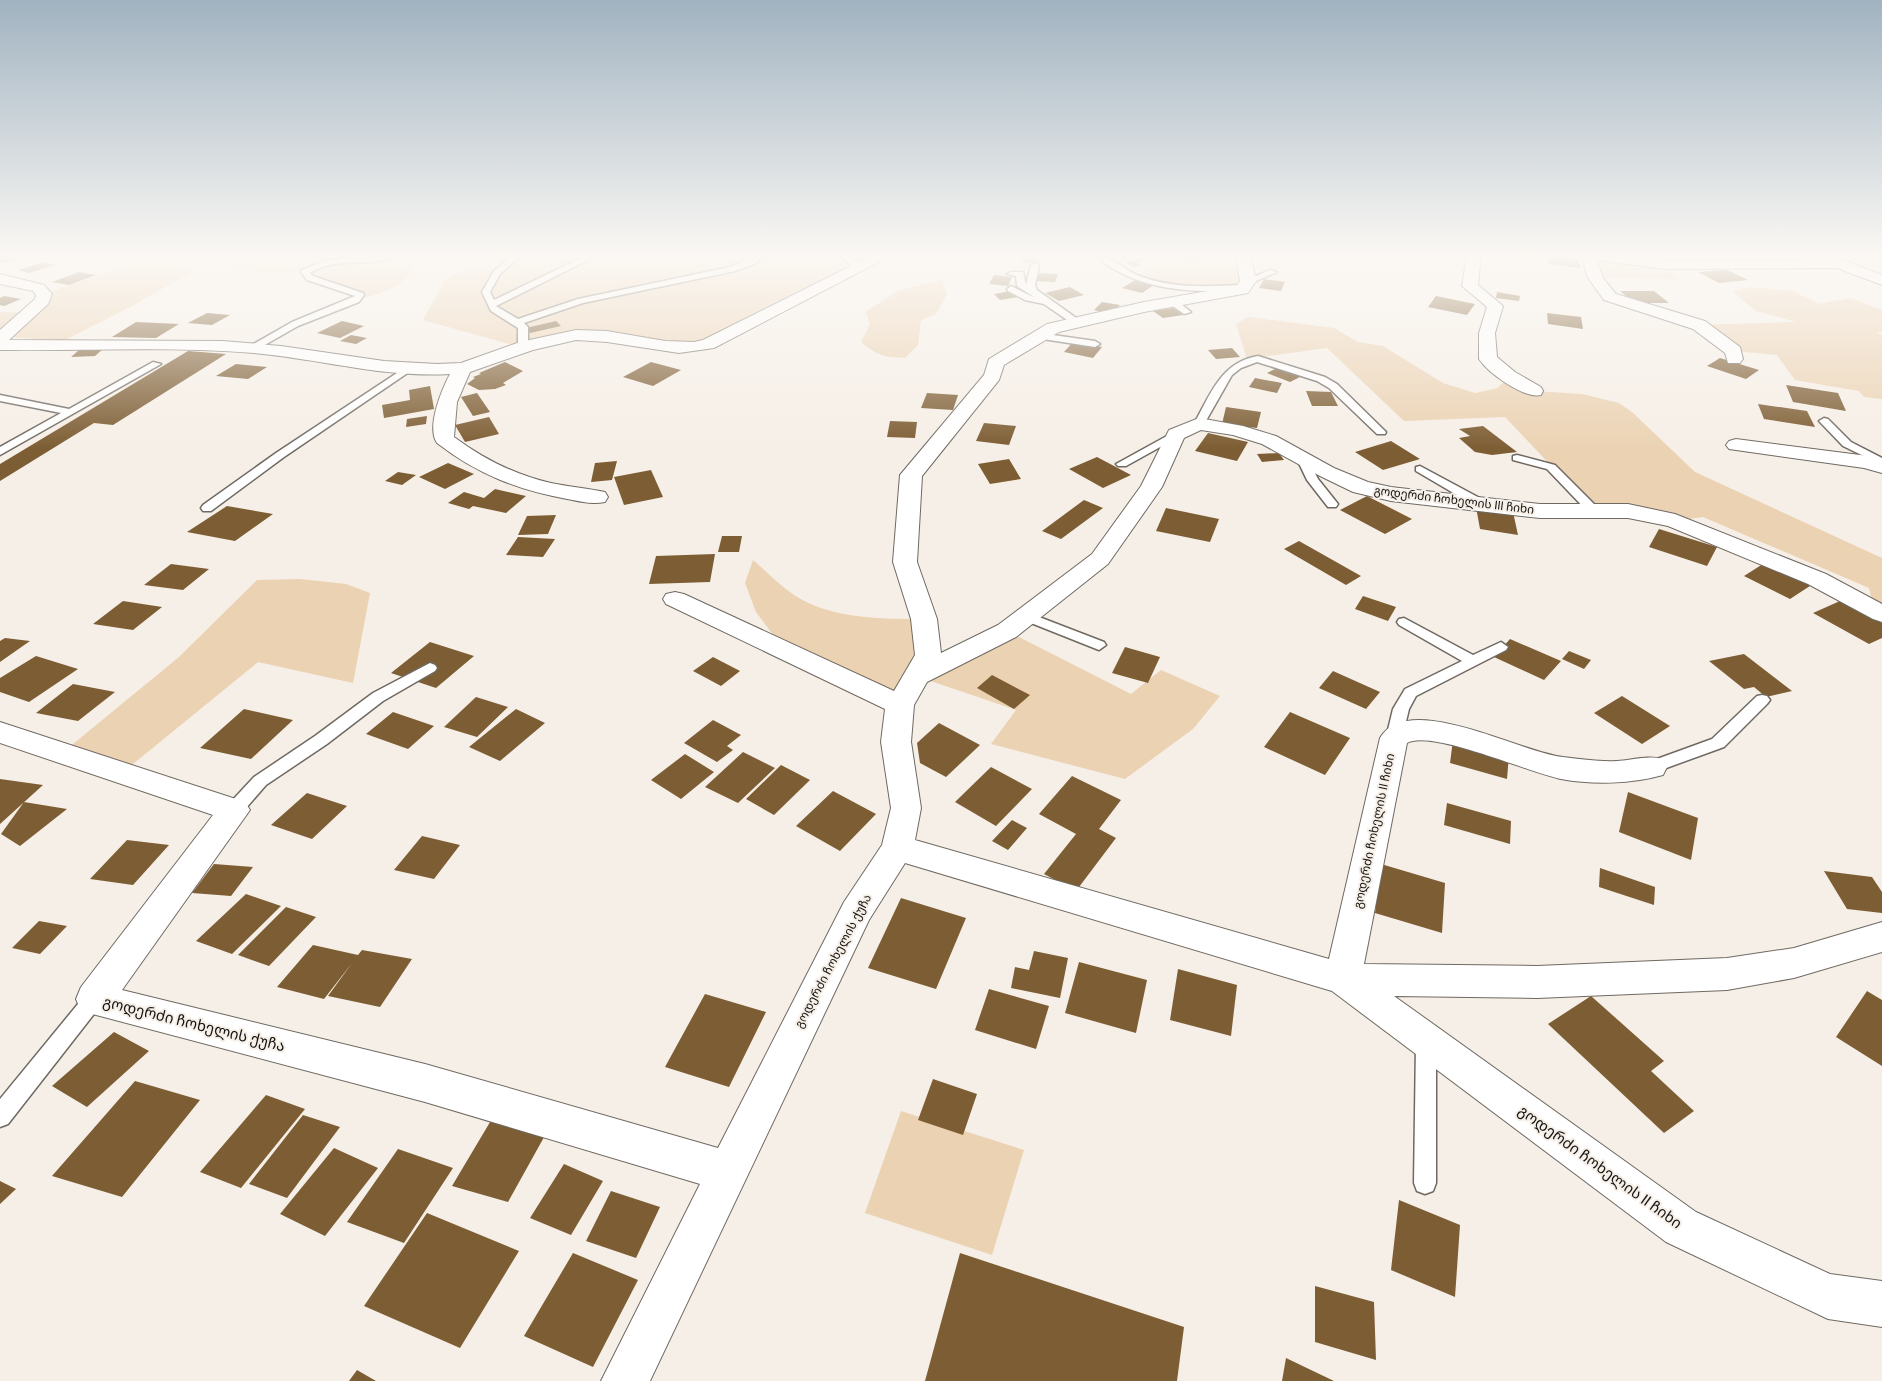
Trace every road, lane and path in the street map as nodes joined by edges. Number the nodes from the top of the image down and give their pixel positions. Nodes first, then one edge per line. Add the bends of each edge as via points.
1 (22, 319) edge
2 (307, 319) edge
3 (512, 319) edge
4 (526, 319) edge
5 (757, 319) edge
6 (1072, 319) edge
7 (1088, 319) edge
8 (1492, 319) edge
9 (1681, 319) edge
10 (518, 322) junction
11 (1076, 322) junction
12 (1039, 336) junction
13 (0, 339) edge
14 (1095, 344) dead end
15 (0, 345) edge
16 (523, 347) junction
17 (253, 348) junction
18 (1734, 359) dead end
19 (156, 364) dead end
20 (463, 368) junction
21 (406, 370) junction
22 (1534, 391) dead end
23 (0, 398) edge
24 (71, 412) junction
25 (1824, 421) dead end
26 (1199, 424) junction
27 (1380, 432) dead end
28 (1176, 434) junction
29 (1736, 445) dead end
30 (0, 452) edge
31 (1302, 457) junction
32 (1517, 458) dead end
33 (1882, 462) edge
34 (1122, 464) dead end
35 (1882, 467) edge
36 (1420, 469) dead end
37 (597, 497) dead end
38 (1332, 504) dead end
39 (1483, 505) junction
40 (206, 508) dead end
41 (1594, 511) junction
42 (675, 599) dead end
43 (1882, 614) edge
44 (1026, 616) junction
45 (1404, 622) dead end
46 (1099, 645) dead end
47 (1501, 647) dead end
48 (1473, 661) junction
49 (430, 668) dead end
50 (916, 676) junction
51 (1762, 700) dead end
52 (900, 705) junction
53 (0, 732) edge
54 (1394, 738) junction
55 (1652, 767) joint
56 (234, 810) junction
57 (897, 848) junction
58 (1882, 937) edge
59 (1343, 980) junction
60 (94, 999) junction
61 (1426, 1040) junction
62 (26, 1083) junction
63 (0, 1097) edge
64 (0, 1116) edge
65 (729, 1172) junction
66 (1426, 1183) dead end
67 (1882, 1304) edge
68 (625, 1381) edge

1 - 13 street
2 - 17 lane
3 - 10 lane
4 - 10 lane
5 - 16 street via 691,349 676,349 622,337 589,335
6 - 11 lane
7 - 11 street, გოდერძი ჩოხელის ქუჩა
8 - 22 street via 1488,359
9 - 18 street via 1699,325 1734,351
10 - 16 lane via 523,327
11 - 12 street, გოდერძი ჩოხელის ქუჩა via 1053,328
12 - 14 lane
12 - 50 street, გოდერძი ჩოხელის ქუჩა via 995,363 993,376 911,475 905,562 924,619 928,655
15 - 17 street via 136,344
16 - 20 street
17 - 21 street
19 - 24 lane
20 - 21 street
20 - 37 street via 452,387 443,415 444,439 467,458 502,475 548,490
21 - 40 lane
23 - 24 lane
24 - 30 lane
25 - 33 lane via 1847,444
26 - 27 lane via 1227,374 1247,358 1321,379 1333,386
26 - 28 street
26 - 31 street, გოდერძი ჩოხელის III ჩიხი via 1269,440
28 - 34 lane
28 - 44 street via 1151,487 1100,559
29 - 35 street via 1868,462
31 - 38 lane via 1313,480
31 - 39 street, გოდერძი ჩოხელის III ჩიხი via 1361,487 1391,494
32 - 41 lane via 1551,467
36 - 39 lane
39 - 41 street, გოდერძი ჩოხელის III ჩიხი via 1570,513
41 - 43 street, გოდერძი ჩოხელის III ჩიხი via 1628,511 1675,521 1817,579
42 - 52 street
44 - 46 lane
44 - 50 street via 1007,631
45 - 48 lane
47 - 48 lane
48 - 54 lane via 1410,693 1401,709
49 - 56 lane via 378,697 322,740 260,781
50 - 52 street, გოდერძი ჩოხელის ქუჩა
51 - 55 lane via 1718,743
52 - 57 street, გოდერძი ჩოხელის ქუჩა via 896,742 906,808
53 - 56 street
54 - 55 street, გოდერძი ჩოხელის II ჩიხი via 1410,729 1438,731 1561,768 1617,772
54 - 59 street, გოდერძი ჩოხელის II ჩიხი
56 - 60 street, გოდერძი ჩოხელის ქუჩა
57 - 59 street, გოდერძი ჩოხელის II ჩიხი
57 - 65 street, გოდერძი ჩოხელის ქუჩა via 856,912
58 - 59 street, გოდერძი ჩოხელის II ჩიხი via 1794,963 1727,974 1537,982
59 - 61 street, გოდერძი ჩოხელის II ჩიხი
60 - 62 lane
60 - 65 street, გოდერძი ჩოხელის ქუჩა via 433,1086
61 - 66 lane
61 - 67 street, გოდერძი ჩოხელის II ჩიხი via 1681,1227 1828,1296
62 - 63 lane
62 - 64 lane
65 - 68 street, გოდერძი ჩოხელის ქუჩა

